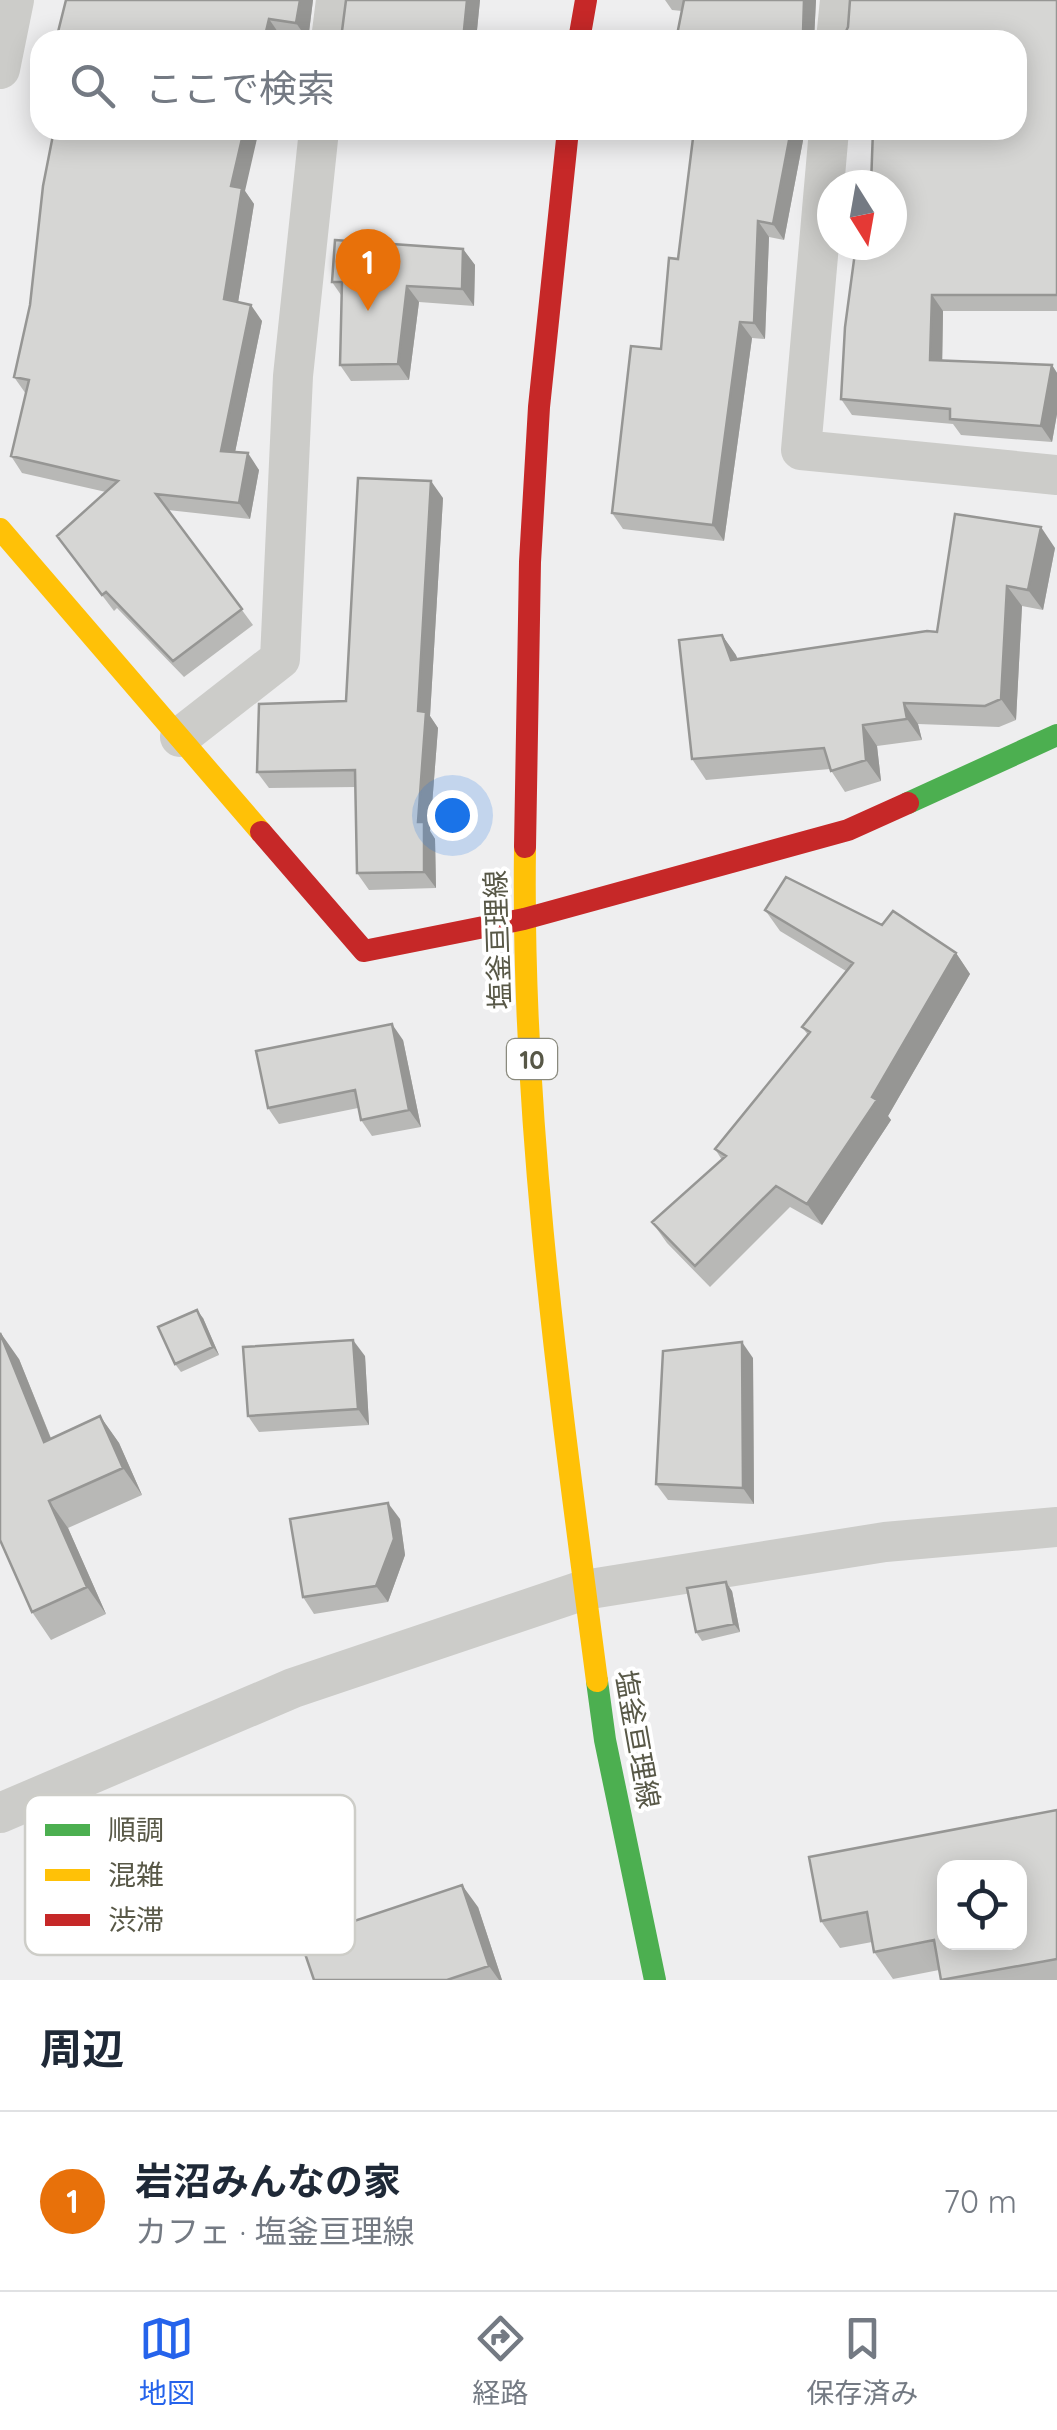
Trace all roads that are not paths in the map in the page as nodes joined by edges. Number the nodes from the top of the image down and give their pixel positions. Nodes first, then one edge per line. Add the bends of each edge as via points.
1 (14, 0) edge
2 (336, 0) edge
3 (586, 0) edge
4 (840, 0) edge
5 (332, 30) edge
6 (581, 30) edge
7 (837, 30) edge
8 (0, 69) edge
9 (318, 140) edge
10 (567, 140) edge
11 (827, 140) edge
12 (1057, 475) edge
13 (0, 529) edge
14 (1057, 735) edge
15 (180, 737) junction
16 (524, 919) junction
17 (1057, 1527) edge
18 (584, 1590) junction
19 (42, 1795) edge
20 (25, 1802) edge
21 (0, 1813) edge
22 (655, 1980) edge

1 - 8 street
2 - 5 street
3 - 6 main road
4 - 7 street
9 - 15 street via 292,376 280,660
10 - 16 main road, 塩釜亘理線 / 10 via 530,562
11 - 12 street via 801,450
13 - 15 main road
14 - 16 main road via 848,830
15 - 16 main road via 364,951
16 - 18 main road, 塩釜亘理線 / 10 via 544,1270
17 - 18 street via 885,1542
18 - 19 street via 293,1688
18 - 22 main road, 塩釜亘理線 / 10 via 606,1740
20 - 21 street

